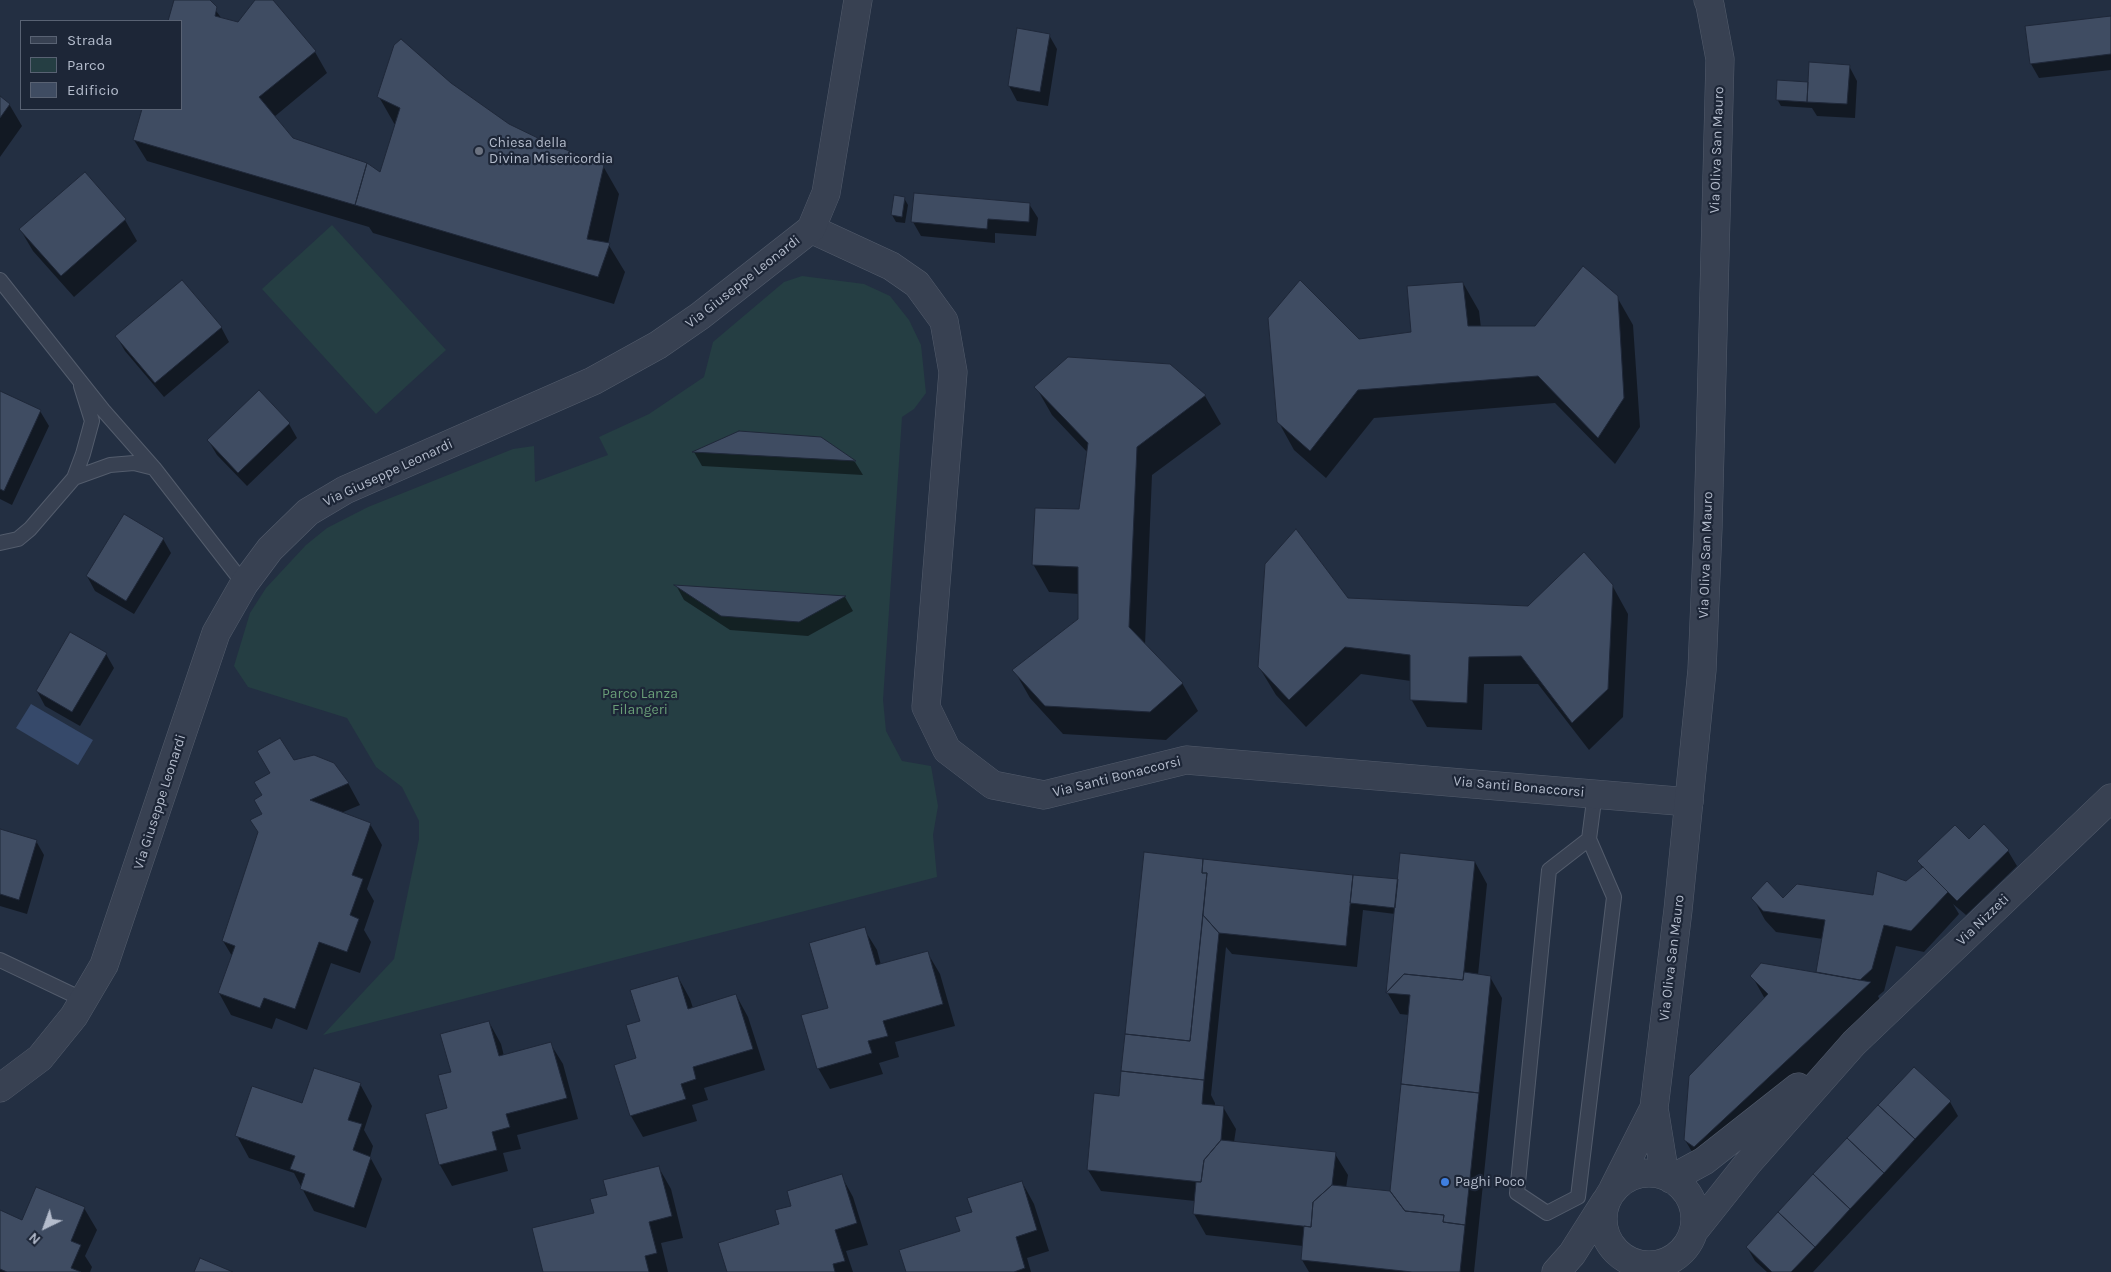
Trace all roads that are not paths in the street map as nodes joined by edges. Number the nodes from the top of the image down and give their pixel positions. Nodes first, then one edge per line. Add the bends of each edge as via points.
1 (858, 0) edge
2 (1708, 0) edge
3 (811, 229) junction
4 (0, 280) edge
5 (77, 375) junction
6 (154, 468) junction
7 (74, 478) junction
8 (0, 542) edge
9 (244, 584) junction
10 (1595, 793) junction
11 (2111, 798) edge
12 (1689, 802) junction
13 (1589, 840) junction
14 (0, 960) edge
15 (84, 1000) junction
16 (1854, 1043) junction
17 (0, 1088) edge
18 (1654, 1108) junction
19 (1668, 1177) junction
20 (1609, 1195) junction
21 (1692, 1235) junction
22 (1633, 1268) edge
23 (1556, 1272) edge
24 (1689, 1272) edge

1 - 3 street, Via Giuseppe Leonardi via 826,193
2 - 12 street, Via Oliva San Mauro via 1720,59 1702,670
3 - 9 street, Via Giuseppe Leonardi via 700,316 650,350 593,381 345,490 308,512 272,547
3 - 10 street, Via Santi Bonaccorsi via 892,266 917,284 944,321 953,372 926,707 947,750 993,785 1044,795 1186,760
4 - 5 lane
5 - 6 lane
5 - 7 lane via 92,421
6 - 7 lane via 134,463 110,465
6 - 9 lane
7 - 8 lane via 30,529 18,539
9 - 15 street, Via Giuseppe Leonardi via 216,633 104,965
10 - 12 street, Via Santi Bonaccorsi
10 - 13 lane
11 - 16 street, Via Nizzeti
12 - 18 street, Via Oliva San Mauro
13 - 13 lane via 1549,870 1517,1193 1547,1213 1578,1197 1614,897
14 - 15 lane
15 - 17 street, Via Giuseppe Leonardi via 40,1058
16 - 19 street via 1704,1161
16 - 21 street via 1748,1163
18 - 19 street
18 - 20 street
19 - 20 street via 1650,1172 1636,1174 1623,1180
19 - 21 street via 1686,1192 1693,1204 1696,1217
20 - 22 street via 1602,1216 1604,1231 1610,1245
20 - 23 street via 1572,1254
21 - 22 street via 1681,1253 1667,1262
21 - 24 street

